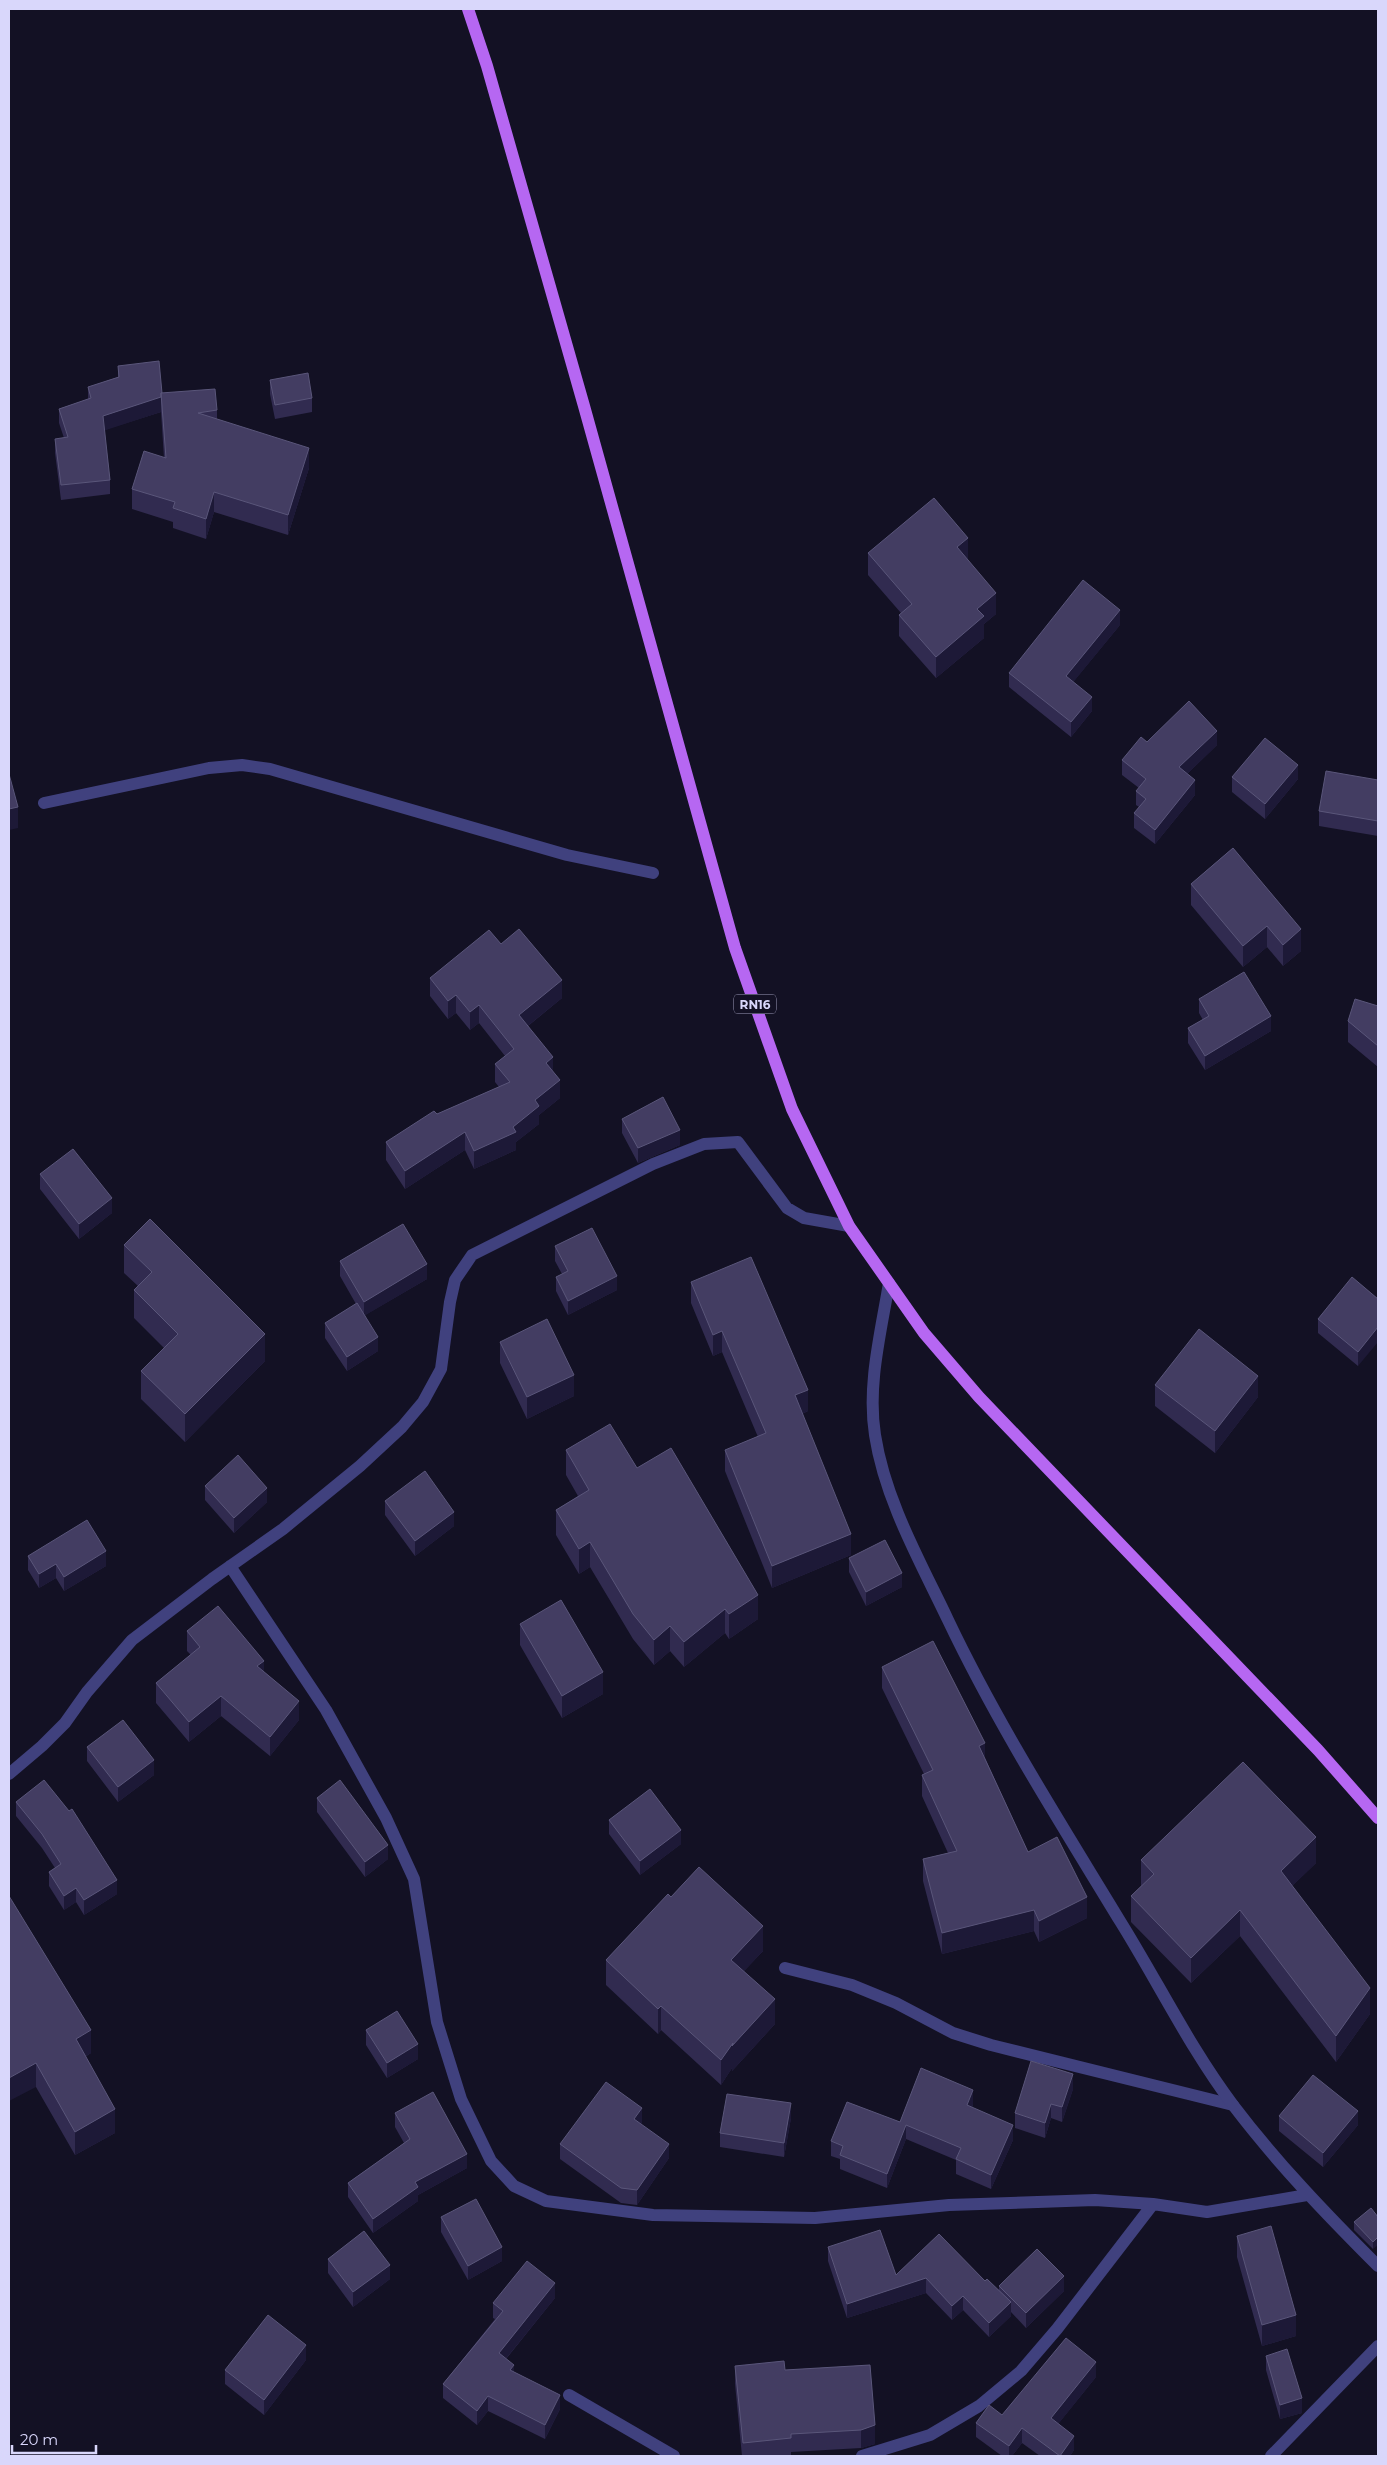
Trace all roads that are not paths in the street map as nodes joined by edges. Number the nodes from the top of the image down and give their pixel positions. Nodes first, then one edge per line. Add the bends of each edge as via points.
1 (468, 9) edge
2 (44, 803) dead end
3 (653, 873) dead end
4 (849, 1226) junction
5 (889, 1283) junction
6 (230, 1566) junction
7 (9, 1774) edge
8 (1378, 1818) edge
9 (785, 1968) dead end
10 (1233, 2105) junction
11 (1307, 2195) junction
12 (1153, 2204) junction
13 (1378, 2266) edge
14 (1378, 2346) edge
15 (569, 2395) dead end
16 (674, 2456) edge
17 (862, 2456) edge
18 (1272, 2456) edge

1 - 4 main road, RN16 via 487,66 735,948 792,1109
2 - 3 street via 209,768 242,765 270,769 567,855
4 - 5 main road, RN16
4 - 6 street via 804,1218 787,1208 738,1142 704,1144 653,1164 472,1255 456,1280 448,1311 441,1369 423,1402 402,1427 353,1472 283,1529
5 - 8 main road, RN16 via 924,1333 979,1396 1318,1750
5 - 10 street via 874,1376 874,1434 886,1479 911,1541 973,1671 1044,1799 1192,2044
6 - 7 street via 132,1640 65,1723
6 - 12 street via 326,1710 386,1818 414,1879 437,2022 461,2099 491,2161 514,2186 546,2201 653,2215 815,2218 949,2205 1095,2200
9 - 10 street via 852,1985 896,2003 953,2033 991,2045
10 - 11 street
11 - 12 street via 1206,2212
11 - 13 street
12 - 17 street via 1022,2371 979,2406 930,2435
14 - 18 street
15 - 16 street

